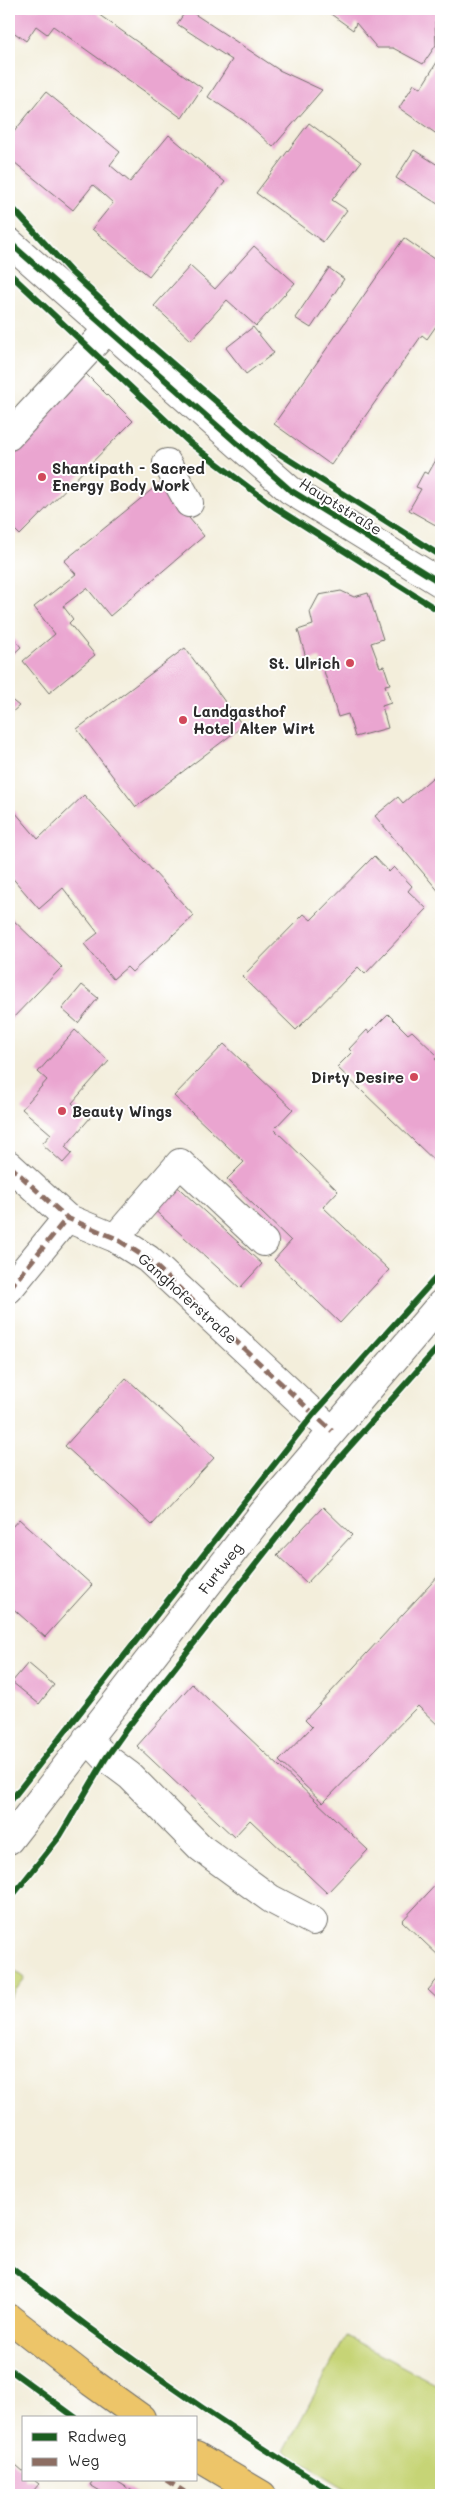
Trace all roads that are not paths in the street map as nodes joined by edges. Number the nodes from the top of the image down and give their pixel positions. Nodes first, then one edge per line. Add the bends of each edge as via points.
1 (9, 242) edge
2 (108, 329) junction
3 (9, 436) edge
4 (167, 463) dead end
5 (189, 503) dead end
6 (441, 584) edge
7 (9, 1165) edge
8 (67, 1218) junction
9 (115, 1238) junction
10 (264, 1242) dead end
11 (9, 1289) edge
12 (441, 1304) edge
13 (332, 1431) junction
14 (87, 1738) junction
15 (9, 1840) edge
16 (312, 1921) dead end
17 (9, 2318) edge
18 (138, 2416) edge
19 (198, 2457) edge
20 (262, 2495) edge

1 - 2 street, Hauptstraße
2 - 3 street
2 - 6 street, Hauptstraße via 290,490
4 - 5 street
7 - 8 street, Ganghoferstraße
8 - 9 street, Ganghoferstraße
8 - 11 street
9 - 10 street via 180,1162
9 - 13 street, Ganghoferstraße via 148,1259
12 - 13 street, Furtweg
13 - 14 street, Furtweg via 263,1513
14 - 15 street, Furtweg
14 - 16 street via 130,1776 201,1848 271,1899
17 - 18 main road
19 - 20 main road

